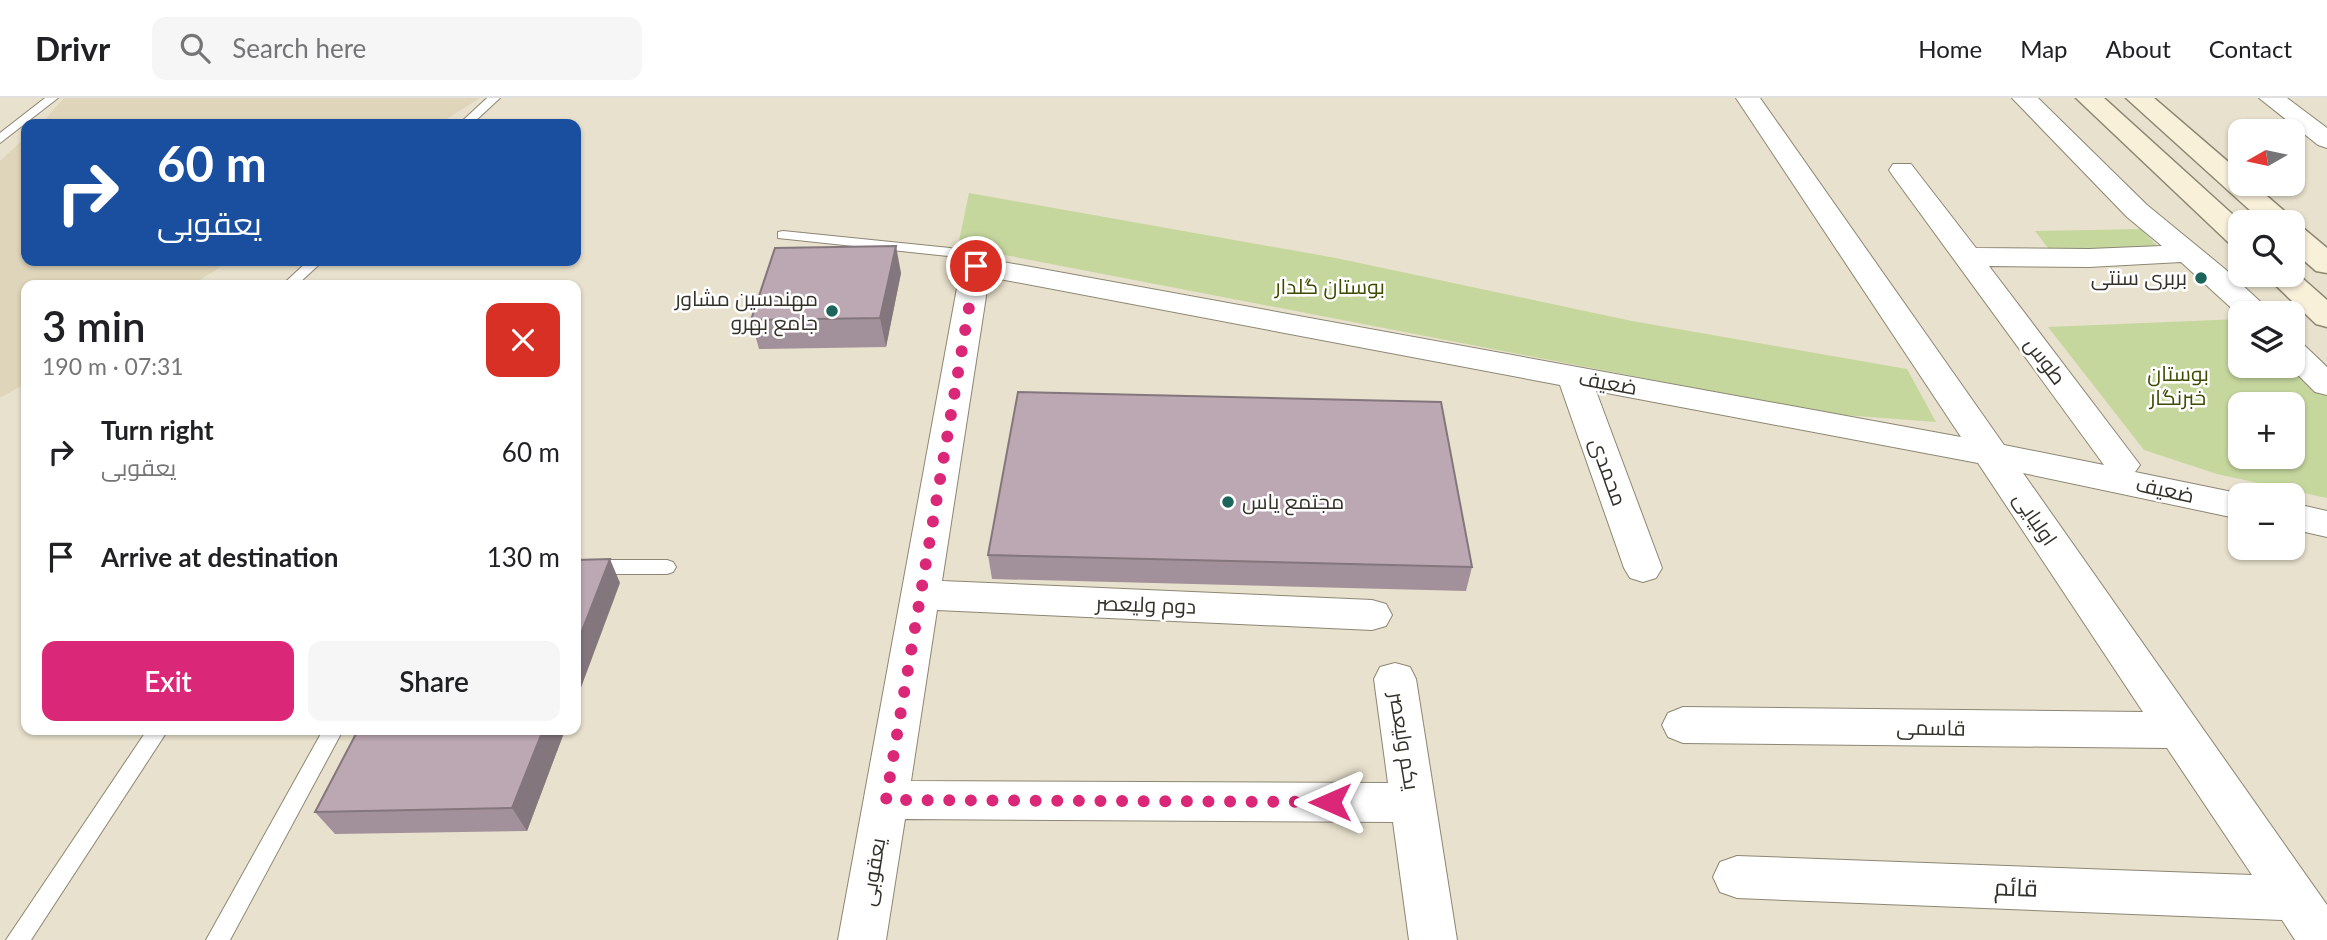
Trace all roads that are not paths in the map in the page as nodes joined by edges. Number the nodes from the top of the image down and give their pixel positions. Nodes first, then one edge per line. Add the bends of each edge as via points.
1 (52, 98) edge
2 (494, 98) edge
3 (1748, 98) edge
4 (2024, 98) edge
5 (2089, 98) edge
6 (2139, 98) edge
7 (2271, 98) edge
8 (25, 119) edge
9 (471, 119) edge
10 (21, 122) edge
11 (0, 139) edge
12 (2327, 140) edge
13 (1902, 170) dead end
14 (2266, 210) edge
15 (2228, 226) edge
16 (783, 235) dead end
17 (2305, 245) edge
18 (2189, 253) junction
19 (1967, 257) junction
20 (2327, 264) edge
21 (310, 266) edge
22 (976, 266) junction
23 (295, 280) edge
24 (2294, 287) edge
25 (2241, 301) edge
26 (2327, 317) edge
27 (2305, 363) edge
28 (1574, 377) junction
29 (2327, 384) edge
30 (1991, 454) junction
31 (2122, 465) dead end
32 (2228, 503) edge
33 (2305, 519) edge
34 (2327, 524) edge
35 (581, 567) edge
36 (667, 568) dead end
37 (1643, 568) dead end
38 (920, 595) junction
39 (1372, 615) dead end
40 (1395, 679) dead end
41 (1683, 725) dead end
42 (2179, 730) junction
43 (155, 735) edge
44 (331, 735) edge
45 (886, 800) junction
46 (1414, 803) junction
47 (1737, 877) dead end
48 (2295, 899) junction
49 (18, 940) edge
50 (218, 940) edge
51 (862, 940) edge
52 (1433, 940) edge
53 (2323, 940) edge

1 - 8 lane
2 - 9 lane
3 - 30 street, اولیایی
4 - 18 street via 2137,211
5 - 15 main road
6 - 14 main road
7 - 12 street
10 - 11 lane
13 - 19 street, طوس
16 - 22 lane via 950,252
17 - 20 main road
18 - 19 street
18 - 25 street
19 - 31 street, طوس
21 - 23 lane
22 - 28 street, ضعیف
22 - 38 street, یعقوبی
24 - 26 main road
27 - 29 street
28 - 30 street, ضعیف
28 - 37 street, محمدی
30 - 32 street, ضعیف
30 - 42 street, اولیایی
33 - 34 street
35 - 36 lane
38 - 39 street, دوم ولیعصر
38 - 45 street, یعقوبی
40 - 46 street, یکم ولیعصر
41 - 42 street, قاسمی
42 - 48 street, اولیایی
43 - 49 lane
44 - 50 lane
45 - 46 street, یکم ولیعصر
45 - 51 street, یعقوبی
46 - 52 street, یکم ولیعصر
47 - 48 street, قائم
48 - 53 street, اولیایی

